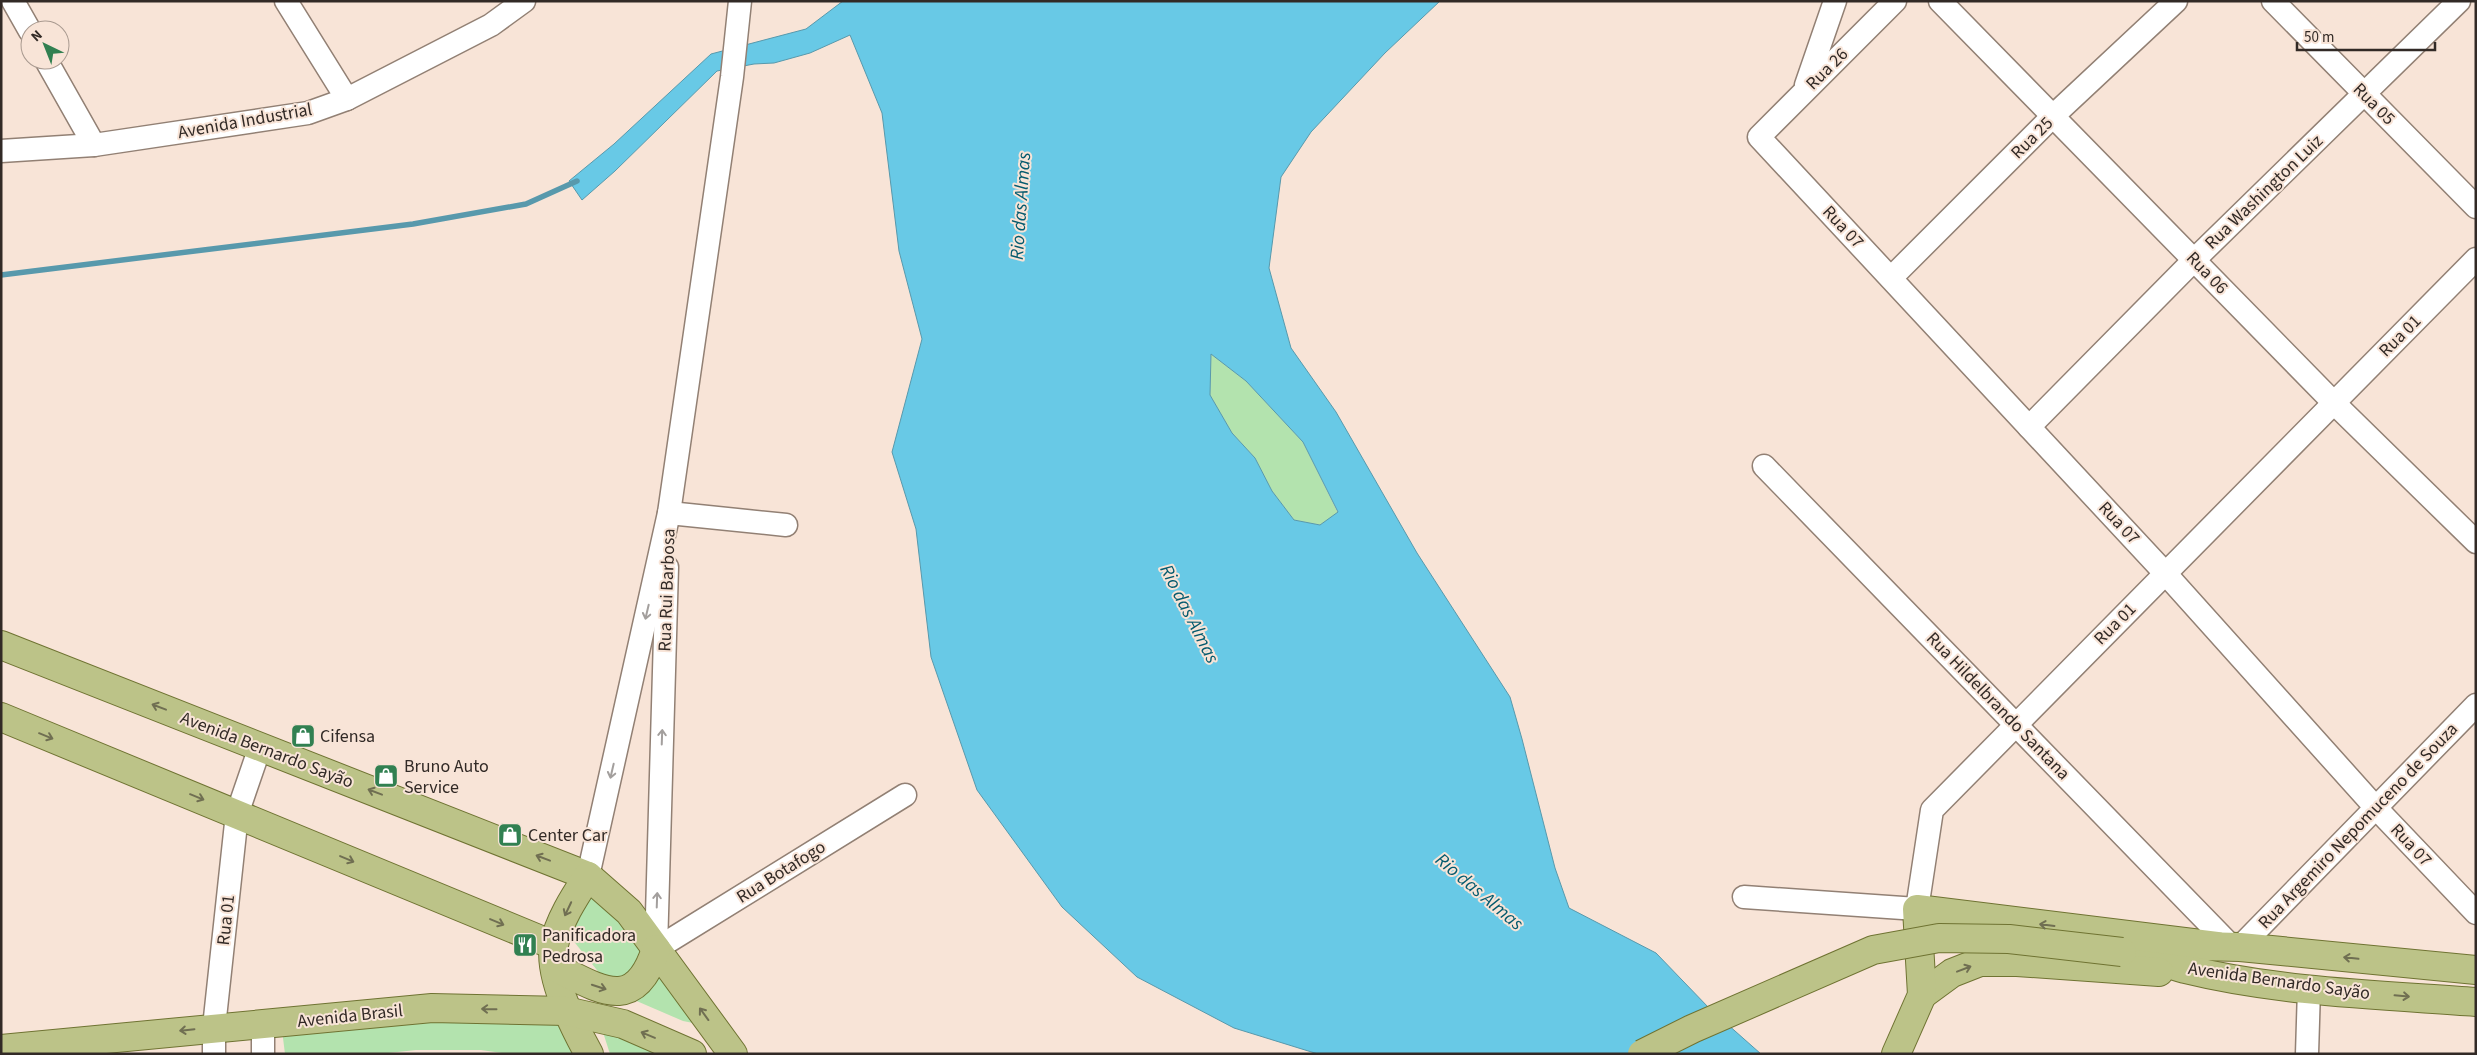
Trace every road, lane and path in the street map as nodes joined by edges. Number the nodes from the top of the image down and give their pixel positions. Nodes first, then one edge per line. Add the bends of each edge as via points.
1 (13, 1) edge
2 (286, 1) edge
3 (524, 1) edge
4 (740, 1) edge
5 (1836, 1) edge
6 (1894, 1) edge
7 (1940, 1) edge
8 (2176, 1) edge
9 (2273, 1) edge
10 (2459, 1) edge
11 (24, 20) edge
12 (52, 70) edge
13 (1804, 91) junction
14 (2365, 94) junction
15 (347, 98) junction
16 (2053, 116) junction
17 (1758, 136) joint
18 (94, 145) junction
19 (1, 152) edge
20 (2476, 207) edge
21 (2476, 259) edge
22 (2194, 260) junction
23 (1891, 278) junction
24 (2334, 403) junction
25 (2029, 427) junction
26 (1764, 466) dead end
27 (669, 513) junction
28 (786, 525) dead end
29 (2476, 542) edge
30 (2166, 573) junction
31 (1, 645) edge
32 (2476, 705) edge
33 (1, 718) edge
34 (2016, 724) junction
35 (260, 747) junction
36 (905, 795) dead end
37 (2376, 808) junction
38 (237, 814) junction
39 (588, 876) junction
40 (1744, 897) dead end
41 (1917, 910) junction
42 (2476, 914) edge
43 (2229, 946) junction
44 (656, 948) junction
45 (2126, 952) junction
46 (2476, 954) edge
47 (554, 956) junction
48 (2464, 969) edge
49 (2222, 976) junction
50 (2309, 989) junction
51 (1922, 994) junction
52 (2476, 1002) edge
53 (566, 1011) junction
54 (263, 1025) junction
55 (214, 1027) junction
56 (1, 1049) edge
57 (214, 1054) edge
58 (263, 1054) edge
59 (589, 1054) edge
60 (692, 1054) edge
61 (733, 1054) edge
62 (1642, 1054) edge
63 (1896, 1054) edge
64 (2307, 1054) edge

1 - 11 street
2 - 15 street
3 - 15 street, Avenida Industrial via 491,24
4 - 27 street via 732,78
5 - 13 street
6 - 13 street, Rua 26
7 - 16 street, Rua 06
8 - 16 street, Rua 25
9 - 14 street, Rua 05
10 - 14 street, Rua Washington Luiz
12 - 18 street
13 - 17 street, Rua 26
14 - 20 street, Rua 05
14 - 22 street, Rua Washington Luiz
15 - 18 street, Avenida Industrial via 308,113
16 - 22 street, Rua 06
16 - 23 street, Rua 25
17 - 23 street, Rua 07
18 - 19 street, Avenida Industrial
21 - 24 street, Rua 01
22 - 24 street, Rua 06
22 - 25 street, Rua Washington Luiz
23 - 25 street, Rua 07
24 - 29 street, Rua 06
24 - 30 street, Rua 01
25 - 30 street, Rua 07
26 - 34 street, Rua Hildelbrando Santana
27 - 28 street
27 -> 39 street, Rua Rui Barbosa
44 -> 27 street, Rua Rui Barbosa
30 - 34 street, Rua 01
30 - 37 street, Rua 07
35 -> 31 main road, Avenida Bernardo Sayão
32 - 37 street, Rua Argemiro Nepomuceno de Souza
33 -> 38 main road
34 - 41 street, Rua 01 via 1932,810
34 - 43 street, Rua Hildelbrando Santana
35 - 38 street, Rua 01
39 -> 35 main road, Avenida Bernardo Sayão
36 - 44 street, Rua Botafogo
37 - 42 street, Rua 07
37 - 43 street, Rua Argemiro Nepomuceno de Souza
38 -> 47 main road
38 - 55 street, Rua 01
39 - 44 main road, Avenida Bernardo Sayão via 629,912
39 -> 47 main road via 568,906
40 - 41 street
43 -> 41 main road
41 - 51 main road, Rua 01
43 - 45 main road, Avenida Bernardo Sayão via 2171,946
48 -> 43 main road, Avenida Bernardo Sayão
47 -> 44 main road via 598,988 618,992 630,988 646,973
61 -> 44 main road, Avenida Bernardo Sayão
45 - 49 main road, Avenida Bernardo Sayão
45 - 62 main road, bridge via 2009,939 1939,938 1873,950
46 - 48 main road
47 - 53 main road
49 - 50 main road, Avenida Bernardo Sayão
51 -> 49 main road via 1952,973 1980,962
50 -> 52 main road, Avenida Bernardo Sayão
50 - 64 street
51 - 63 main road, Rua 01
53 -> 54 main road, Avenida Brasil via 432,1008
53 - 59 main road
60 -> 53 main road, Avenida Brasil via 623,1024
54 - 55 main road, Avenida Brasil
54 - 58 street
55 -> 56 main road, Avenida Brasil
55 - 57 street, Rua 01

